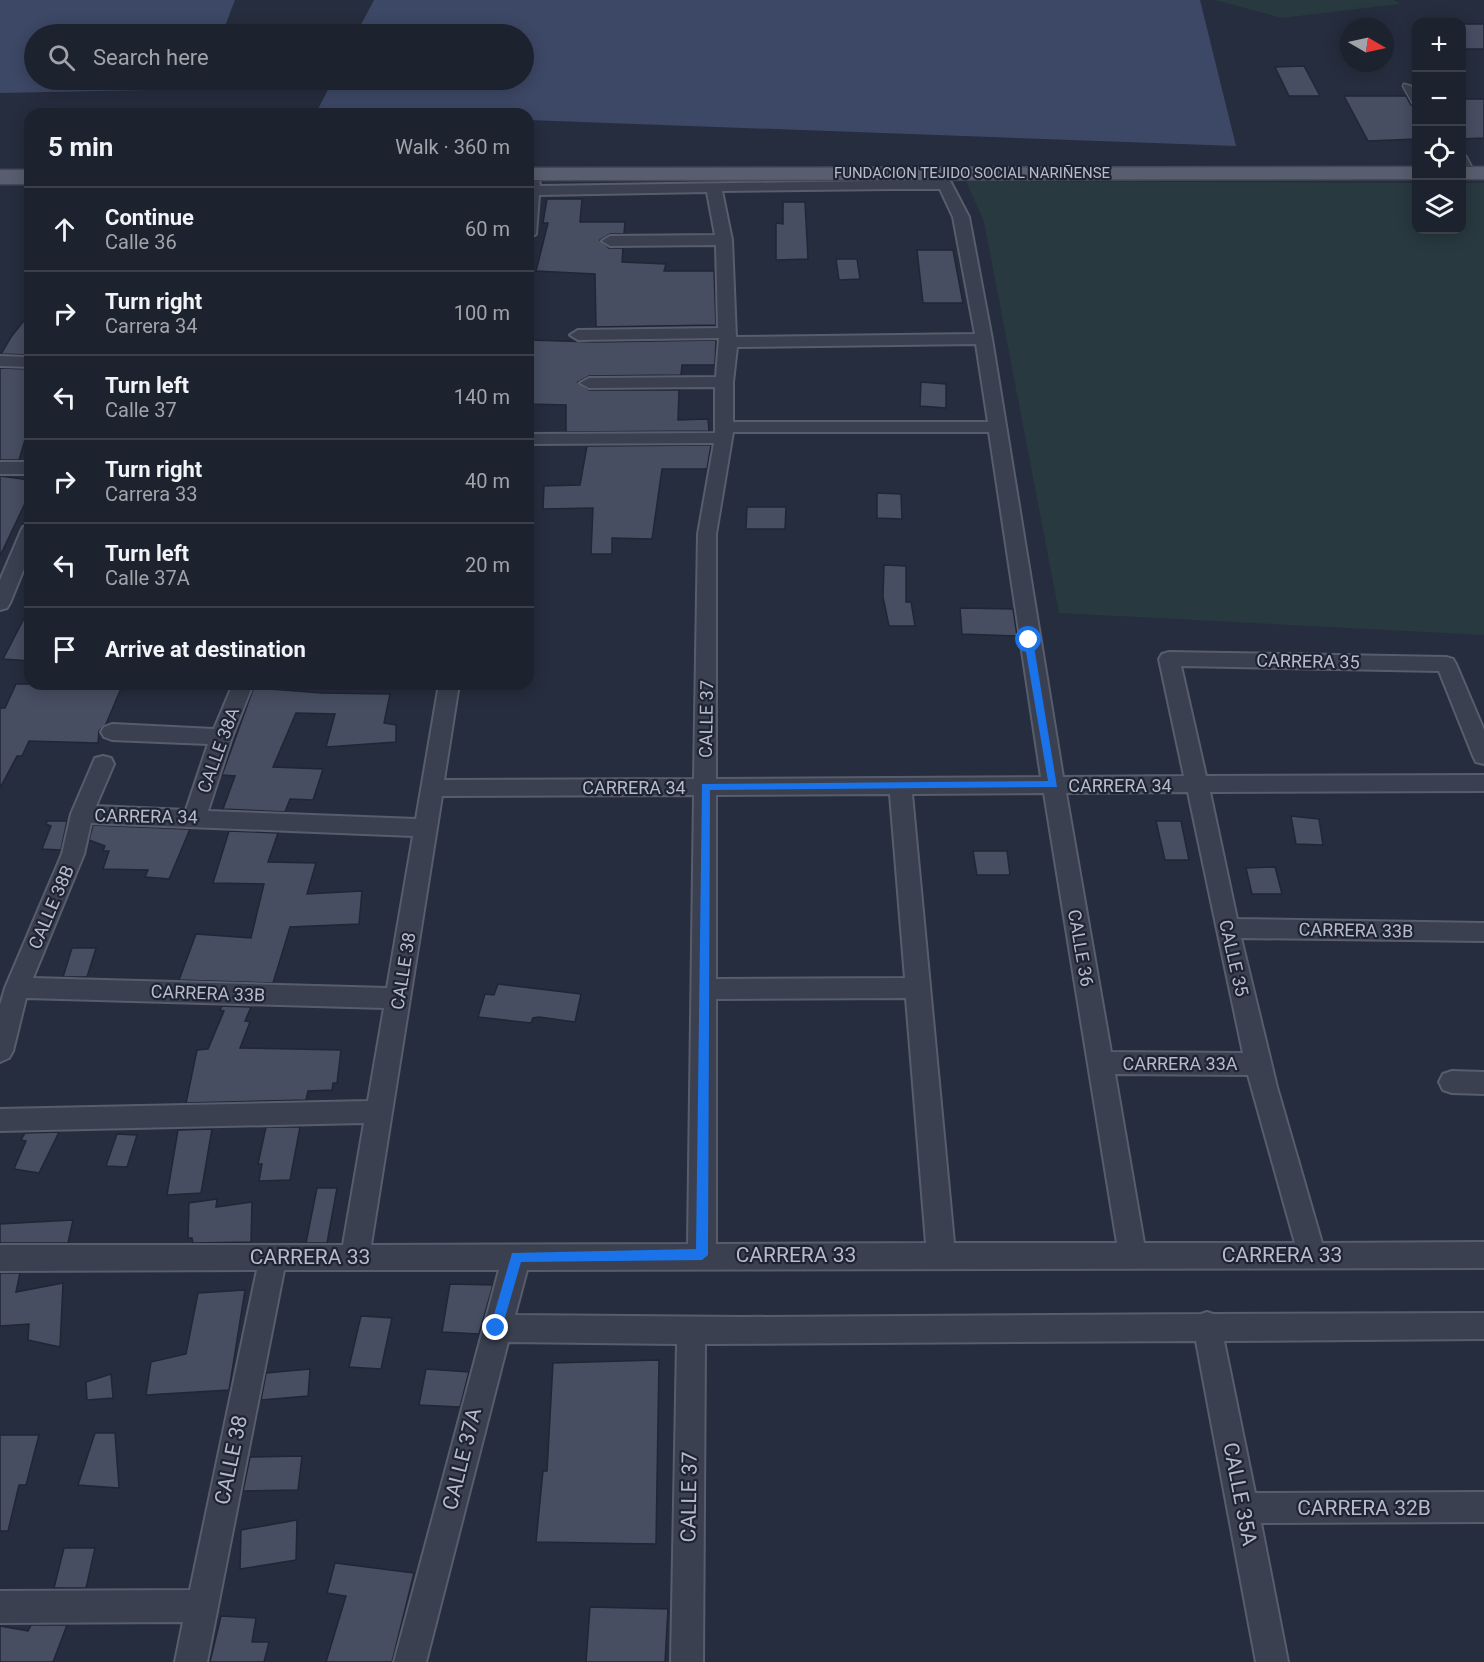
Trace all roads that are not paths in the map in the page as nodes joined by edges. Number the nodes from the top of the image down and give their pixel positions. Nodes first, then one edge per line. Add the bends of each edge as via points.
1 (1407, 86) dead end
2 (1412, 95) edge
3 (1412, 173) edge
4 (0, 177) edge
5 (24, 177) edge
6 (941, 179) junction
7 (534, 180) edge
8 (534, 180) edge
9 (714, 189) junction
10 (724, 240) junction
11 (610, 241) dead end
12 (578, 335) dead end
13 (727, 337) junction
14 (984, 339) junction
15 (0, 361) edge
16 (24, 362) edge
17 (724, 382) junction
18 (589, 383) dead end
19 (998, 427) junction
20 (724, 432) junction
21 (534, 439) edge
22 (0, 468) edge
23 (24, 468) edge
24 (24, 543) edge
25 (6, 578) edge
26 (0, 603) edge
27 (1169, 659) joint
28 (241, 690) edge
29 (448, 690) edge
30 (112, 732) dead end
31 (221, 737) junction
32 (1484, 756) edge
33 (103, 764) dead end
34 (1484, 783) edge
35 (1199, 784) junction
36 (1053, 785) junction
37 (900, 786) junction
38 (705, 787) junction
39 (432, 788) junction
40 (82, 814) junction
41 (195, 817) junction
42 (426, 828) junction
43 (1227, 928) junction
44 (1484, 932) edge
45 (17, 988) junction
46 (917, 988) junction
47 (704, 989) junction
48 (398, 998) junction
49 (0, 1051) edge
50 (1101, 1062) junction
51 (1258, 1064) junction
52 (1452, 1082) dead end
53 (1484, 1083) edge
54 (380, 1112) junction
55 (0, 1120) edge
56 (702, 1255) junction
57 (1312, 1255) junction
58 (1484, 1255) edge
59 (941, 1256) junction
60 (1133, 1256) junction
61 (273, 1257) junction
62 (356, 1257) junction
63 (516, 1257) junction
64 (0, 1258) edge
65 (1207, 1325) junction
66 (1484, 1326) edge
67 (496, 1328) junction
68 (691, 1333) junction
69 (1484, 1507) edge
70 (1244, 1508) junction
71 (201, 1606) junction
72 (0, 1607) edge
73 (191, 1662) edge
74 (410, 1662) edge
75 (687, 1662) edge
76 (1272, 1662) edge

1 - 2 lane
3 - 6 main road, FUNDACION TEJIDO SOCIAL NARIÑENSE
4 - 5 main road
6 - 7 main road, FUNDACION TEJIDO SOCIAL NARIÑENSE
6 - 9 street
6 - 14 street, CALLE 36 via 961,217
8 - 9 street
9 - 10 street, CALLE 37
10 - 11 street
10 - 13 street, CALLE 37
12 - 13 street
13 - 14 street
13 - 17 street, CALLE 37
14 - 19 street, CALLE 36
15 - 16 street
17 - 18 street
17 - 20 street, CALLE 37
19 - 20 street
19 - 36 street, CALLE 36
20 - 21 street
20 - 38 street, CALLE 37 via 707,534
22 - 23 street
24 - 25 street
25 - 26 street
27 - 32 street, CARRERA 35 via 1446,664
27 - 35 street, CALLE 35
28 - 31 street, CALLE 38A
29 - 39 street, CALLE 38
30 - 31 street
31 - 41 street, CALLE 38A
33 - 40 street, CALLE 38B
34 - 35 street, CARRERA 34
35 - 36 street, CARRERA 34
35 - 43 street, CALLE 35
36 - 37 street, CARRERA 34
36 - 50 street, CALLE 36
37 - 38 street, CARRERA 34
37 - 46 street
38 - 39 street, CARRERA 34
38 - 47 street, CALLE 37
39 - 42 street, CALLE 38
40 - 41 street, CARRERA 34
40 - 45 street, CALLE 38B via 73,854
41 - 42 street, CARRERA 34
42 - 48 street, CALLE 38
43 - 44 street, CARRERA 33B
43 - 51 street, CALLE 35
45 - 48 street, CARRERA 33B
45 - 49 street, CALLE 38B
46 - 47 street
46 - 59 street
47 - 56 street, CALLE 37
48 - 54 street, CALLE 38
50 - 51 street, CARRERA 33A
50 - 60 street, CALLE 36
51 - 57 street, CALLE 35
52 - 53 street
54 - 55 street
54 - 62 street, CALLE 38
56 - 59 street, CARRERA 33
56 - 63 street, CARRERA 33
57 - 58 street, CARRERA 33
57 - 60 street, CARRERA 33
59 - 60 street, CARRERA 33
61 - 62 street, CARRERA 33
61 - 64 street, CARRERA 33
61 - 71 street, CALLE 38
62 - 63 street, CARRERA 33
63 - 67 street, CALLE 37A
65 - 66 street
65 - 68 street
65 - 70 street, CALLE 35A
67 - 68 street
67 - 74 street, CALLE 37A
68 - 75 street, CALLE 37
69 - 70 street, CARRERA 32B
70 - 76 street, CALLE 35A
71 - 72 street
71 - 73 street, CALLE 38

